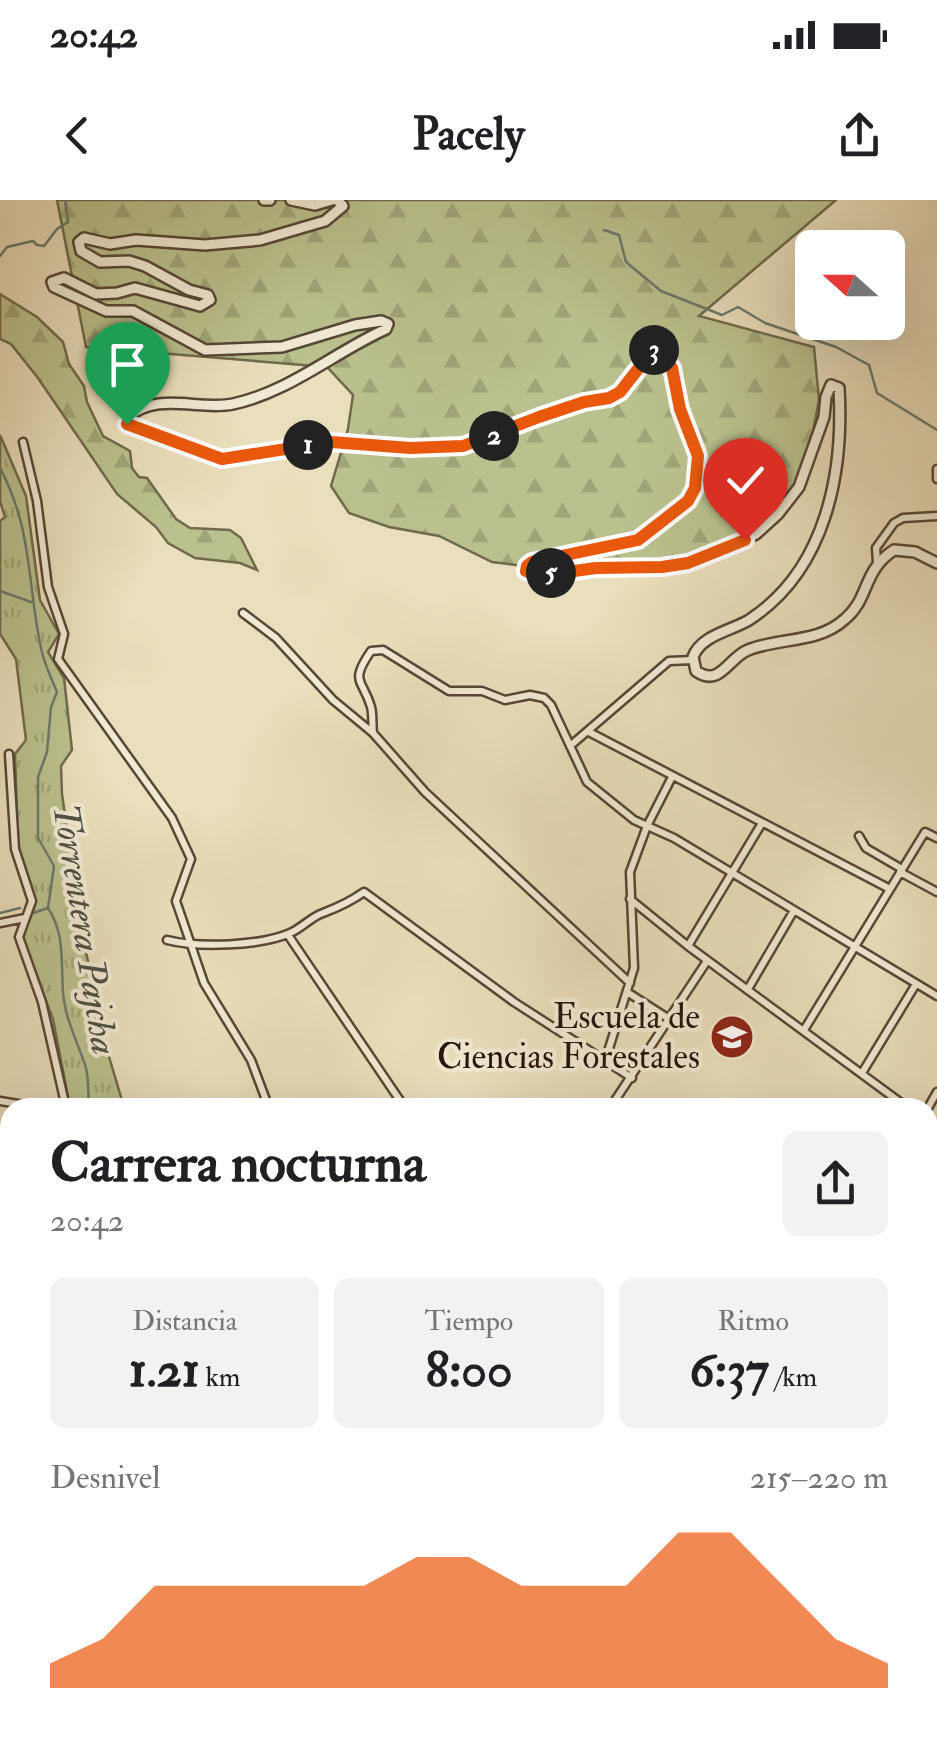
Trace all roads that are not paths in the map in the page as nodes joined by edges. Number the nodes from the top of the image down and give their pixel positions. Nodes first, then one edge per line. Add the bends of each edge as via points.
1 (291, 200) edge
2 (334, 200) edge
3 (23, 442) dead end
4 (937, 468) edge
5 (937, 479) edge
6 (937, 516) edge
7 (877, 562) junction
8 (937, 563) edge
9 (243, 613) dead end
10 (693, 660) junction
11 (589, 732) junction
12 (373, 734) junction
13 (570, 746) junction
14 (9, 754) dead end
15 (672, 777) junction
16 (762, 823) junction
17 (648, 826) junction
18 (859, 836) dead end
19 (937, 838) edge
20 (901, 870) junction
21 (731, 873) junction
22 (890, 889) junction
23 (937, 892) edge
24 (630, 898) junction
25 (793, 912) junction
26 (24, 918) junction
27 (0, 922) edge
28 (288, 934) junction
29 (168, 940) dead end
30 (190, 946) junction
31 (688, 946) junction
32 (854, 948) junction
33 (708, 960) junction
34 (630, 982) junction
35 (916, 984) junction
36 (748, 989) junction
37 (627, 992) junction
38 (937, 996) edge
39 (669, 1019) junction
40 (804, 1030) junction
41 (606, 1058) junction
42 (862, 1074) junction
43 (632, 1078) junction
44 (64, 1098) edge
45 (264, 1098) edge
46 (398, 1098) edge
47 (617, 1098) edge
48 (894, 1098) edge

1 - 2 street
2 - 10 street via 343,206 326,221 260,240 79,242 100,262 145,266 210,300 200,306 135,288 96,294 64,278 52,282 54,287 106,311 133,311 205,350 282,347 355,325 388,324 268,394 214,407 168,402 135,411 127,424 222,459 331,442 463,446 609,398 653,350 660,351 672,368 698,456 688,501 638,540 527,566 538,576 688,563 756,534 800,486 826,396 831,385 839,388 838,468 814,548 780,595 705,640
3 - 30 street via 48,587 64,634 58,659 172,818 190,859 176,901
4 - 5 street
6 - 7 street via 894,523 876,548
7 - 8 street via 902,549
7 - 10 street via 856,607 834,629 743,652 716,676 700,674
9 - 12 street
10 - 11 street via 669,661
11 - 13 street
11 - 15 street
12 - 13 street via 371,706 359,686 361,664 371,651 382,650 449,691 544,698
12 - 34 street
13 - 17 street via 587,782
14 - 26 street via 15,848 32,900
15 - 16 street
15 - 17 street
16 - 21 street
16 - 22 street
17 - 21 street
17 - 24 street via 630,872
18 - 20 street
19 - 20 street via 925,832
20 - 22 street
20 - 23 street
21 - 25 street
21 - 31 street
22 - 32 street
24 - 31 street
24 - 34 street
25 - 32 street
25 - 36 street
26 - 27 street
26 - 44 street via 18,937
28 - 30 street
28 - 41 street via 364,892 514,1002
28 - 46 street
29 - 30 street
30 - 45 street
31 - 33 street
32 - 35 street
32 - 40 street
33 - 36 street
33 - 39 street
34 - 37 street
35 - 38 street
35 - 42 street
36 - 40 street
37 - 39 street
37 - 41 street
39 - 43 street
40 - 42 street
41 - 43 street
42 - 48 street
43 - 47 street

